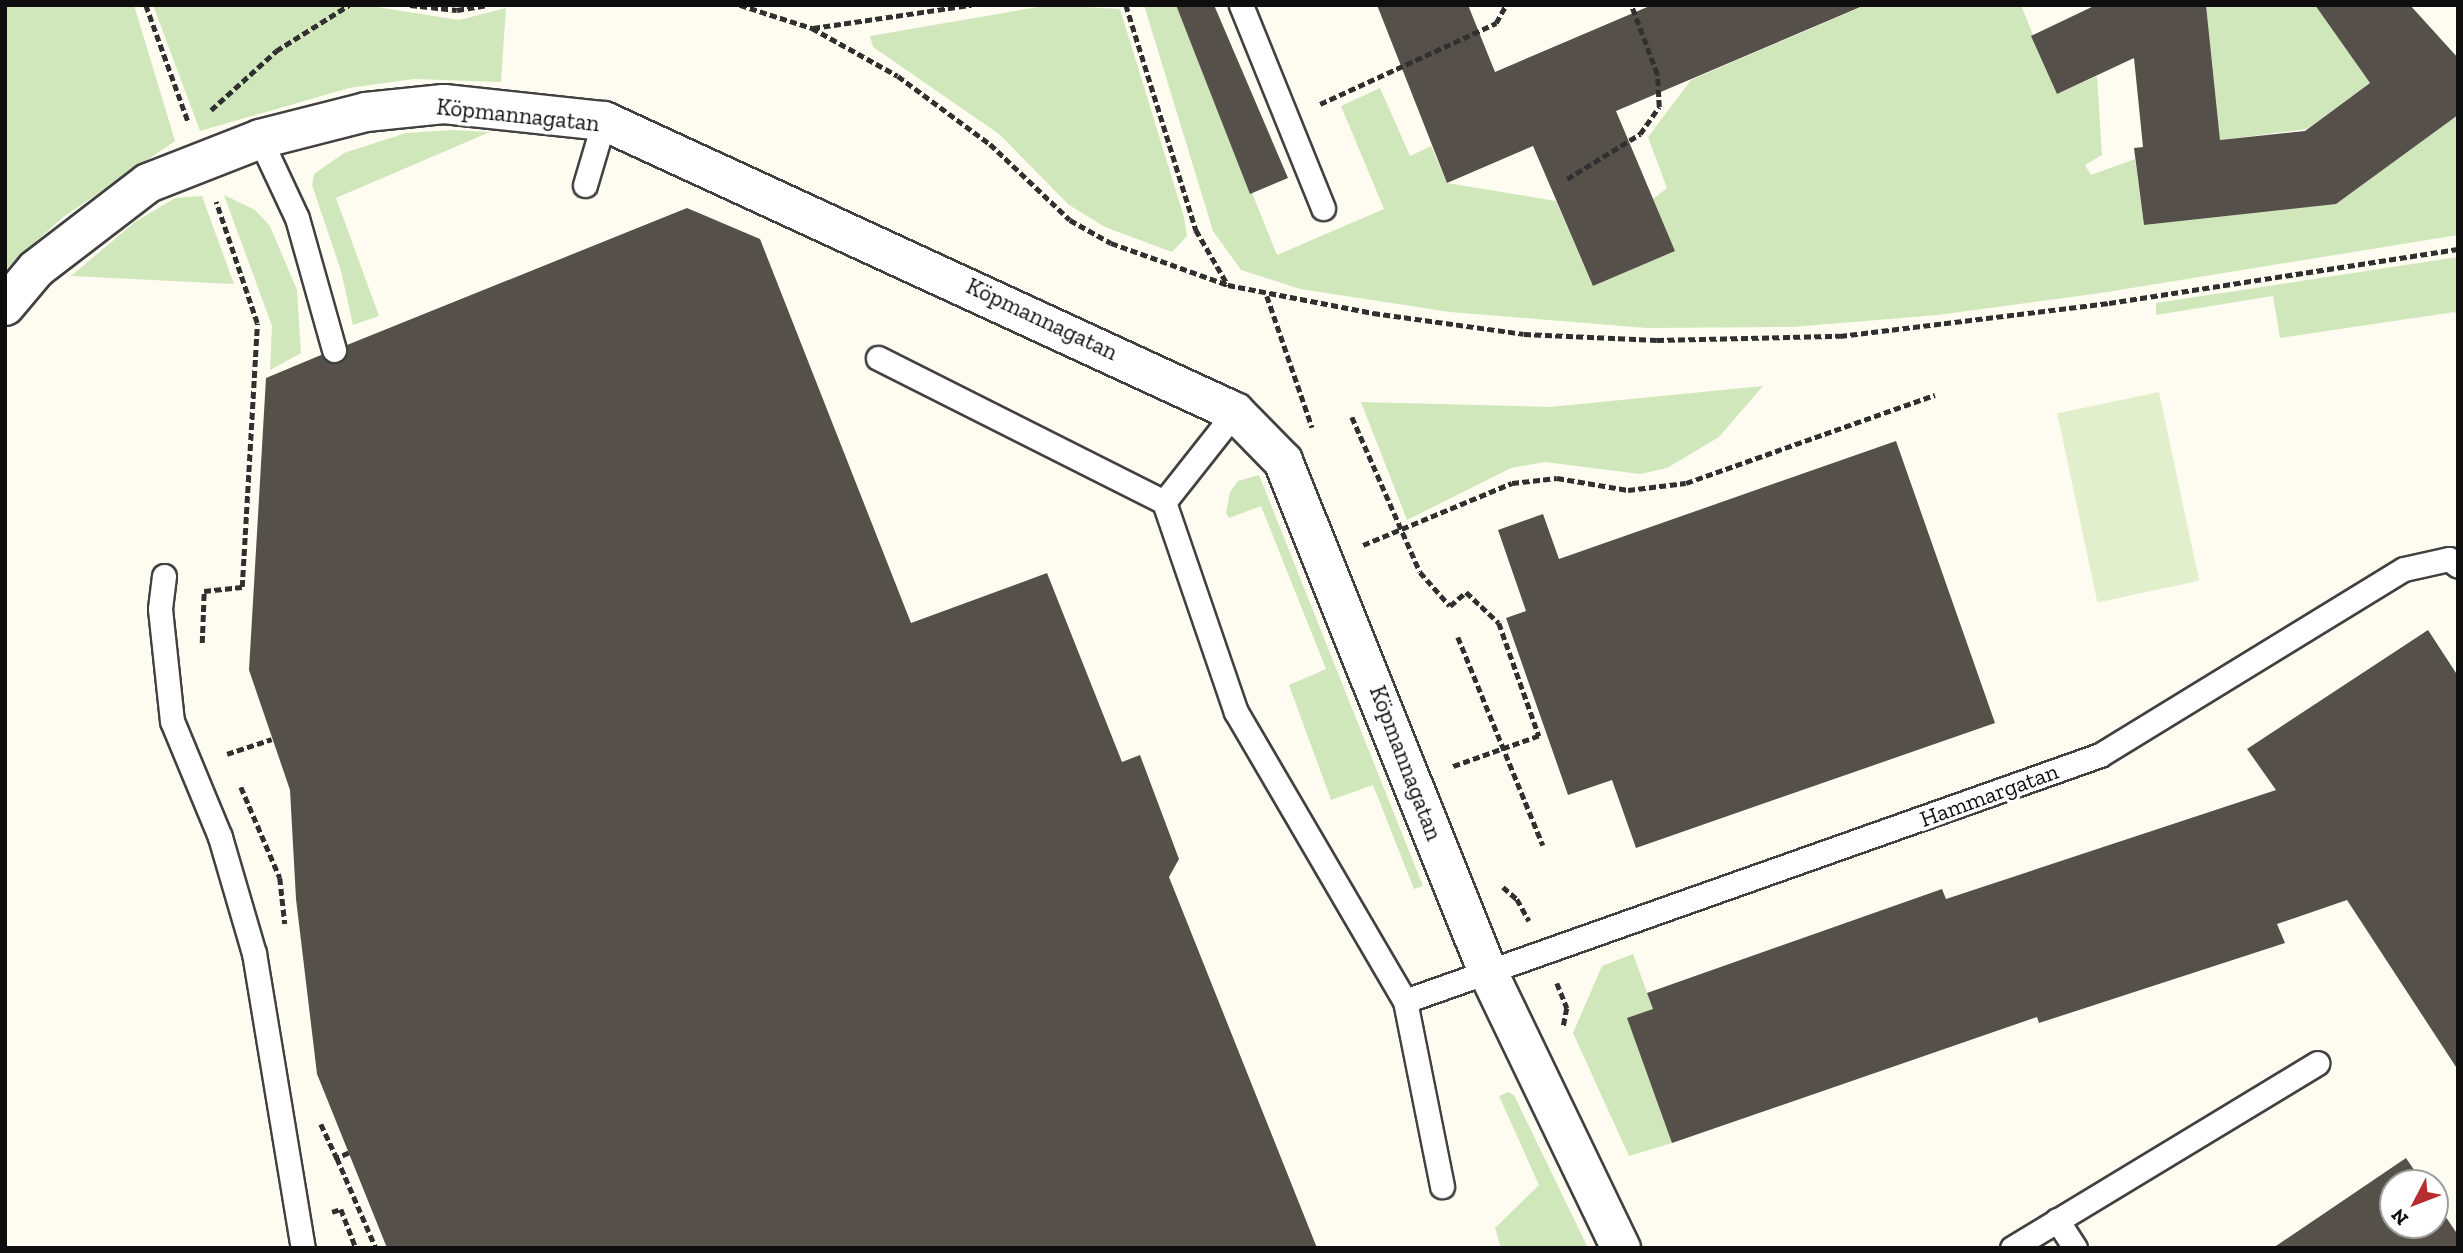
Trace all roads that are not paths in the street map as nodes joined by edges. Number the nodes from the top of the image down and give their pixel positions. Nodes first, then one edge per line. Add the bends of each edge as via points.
1 (1241, 5) edge
2 (604, 121) junction
3 (260, 139) junction
4 (585, 185) dead end
5 (1324, 208) dead end
6 (5, 306) edge
7 (334, 350) dead end
8 (878, 358) dead end
9 (1236, 412) junction
10 (1164, 502) junction
11 (2458, 566) edge
12 (164, 576) dead end
13 (1487, 970) junction
14 (1405, 1002) junction
15 (2317, 1063) dead end
16 (1442, 1186) dead end
17 (2057, 1220) junction
18 (303, 1248) edge
19 (1621, 1248) edge
20 (2012, 1248) edge
21 (2075, 1248) edge

1 - 5 lane
2 - 3 street, Köpmannagatan via 444,104 366,112
2 - 4 lane
2 - 9 street, Köpmannagatan
3 - 6 street, Köpmannagatan via 200,141 36,270
3 - 7 lane via 297,218
8 - 10 lane
9 - 10 lane
9 - 13 street, Köpmannagatan via 1283,461
10 - 14 lane via 1236,712
11 - 13 lane, Hammargatan via 2449,559 2404,569 2101,755
12 - 18 lane via 160,609 172,721 220,837 254,953
13 - 14 lane
13 - 19 street, Köpmannagatan
14 - 16 lane
15 - 17 lane
17 - 20 lane
17 - 21 lane

